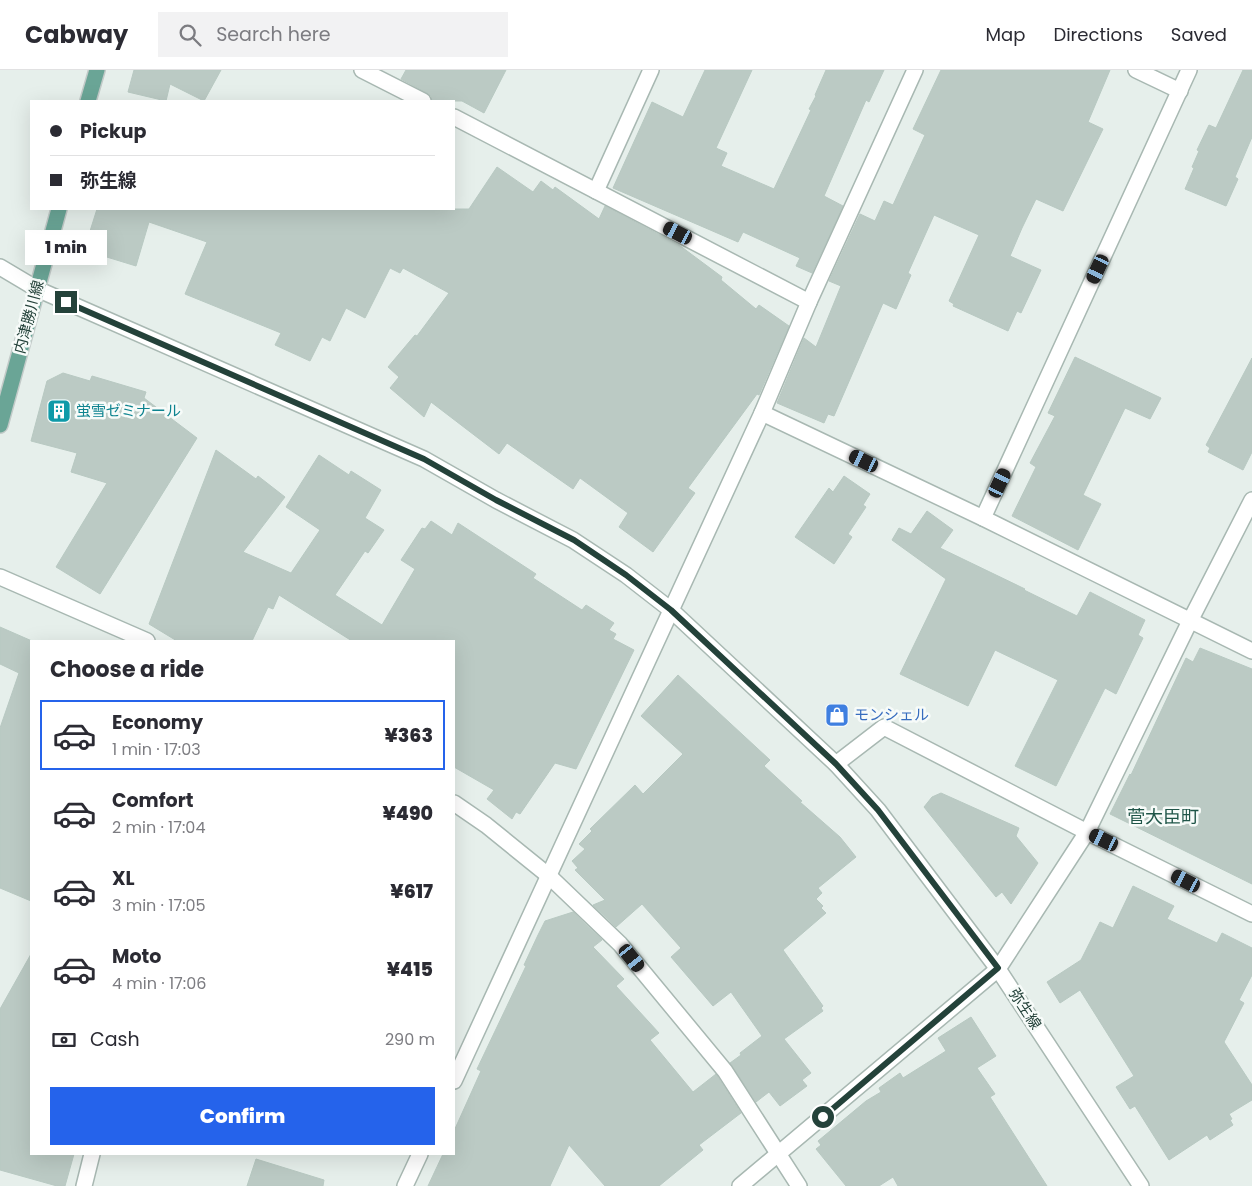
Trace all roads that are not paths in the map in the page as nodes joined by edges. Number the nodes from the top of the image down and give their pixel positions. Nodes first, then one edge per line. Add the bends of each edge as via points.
1 (97, 70) edge
2 (362, 70) edge
3 (651, 70) edge
4 (916, 70) edge
5 (1136, 70) edge
6 (1190, 70) edge
7 (382, 74) edge
8 (1180, 91) junction
9 (88, 100) edge
10 (421, 100) edge
11 (455, 118) edge
12 (596, 191) junction
13 (59, 210) edge
14 (0, 267) edge
15 (36, 289) junction
16 (809, 302) junction
17 (762, 412) junction
18 (0, 425) edge
19 (1252, 500) edge
20 (983, 518) junction
21 (0, 577) edge
22 (671, 610) junction
23 (1190, 621) junction
24 (145, 640) edge
25 (1252, 651) edge
26 (836, 764) junction
27 (455, 804) edge
28 (1087, 832) junction
29 (549, 876) junction
30 (1252, 914) edge
31 (998, 968) junction
32 (455, 1079) edge
33 (779, 1154) junction
34 (92, 1155) edge
35 (420, 1155) edge
36 (84, 1186) edge
37 (405, 1186) edge
38 (740, 1186) edge
39 (800, 1186) edge
40 (1141, 1186) edge

1 - 9 main road
2 - 7 street
3 - 12 street
4 - 16 street
5 - 8 street
6 - 8 street
7 - 10 street
8 - 20 street
11 - 12 street
12 - 16 street
13 - 15 main road, 内津勝川線
14 - 15 street, 弥生線
15 - 18 main road, 内津勝川線
15 - 22 street, 弥生線 via 424,459 574,540
16 - 17 street
17 - 20 street
17 - 22 street
19 - 23 street
20 - 23 street
21 - 24 street
22 - 26 street, 弥生線
22 - 29 street
23 - 25 street
23 - 28 street
26 - 28 street via 884,727
26 - 31 street, 弥生線 via 878,810
27 - 29 street
28 - 30 street
28 - 31 street
29 - 32 street
29 - 33 street via 620,944 725,1071
31 - 33 street
31 - 40 street, 弥生線
33 - 38 street
33 - 39 street
34 - 36 street
35 - 37 street

